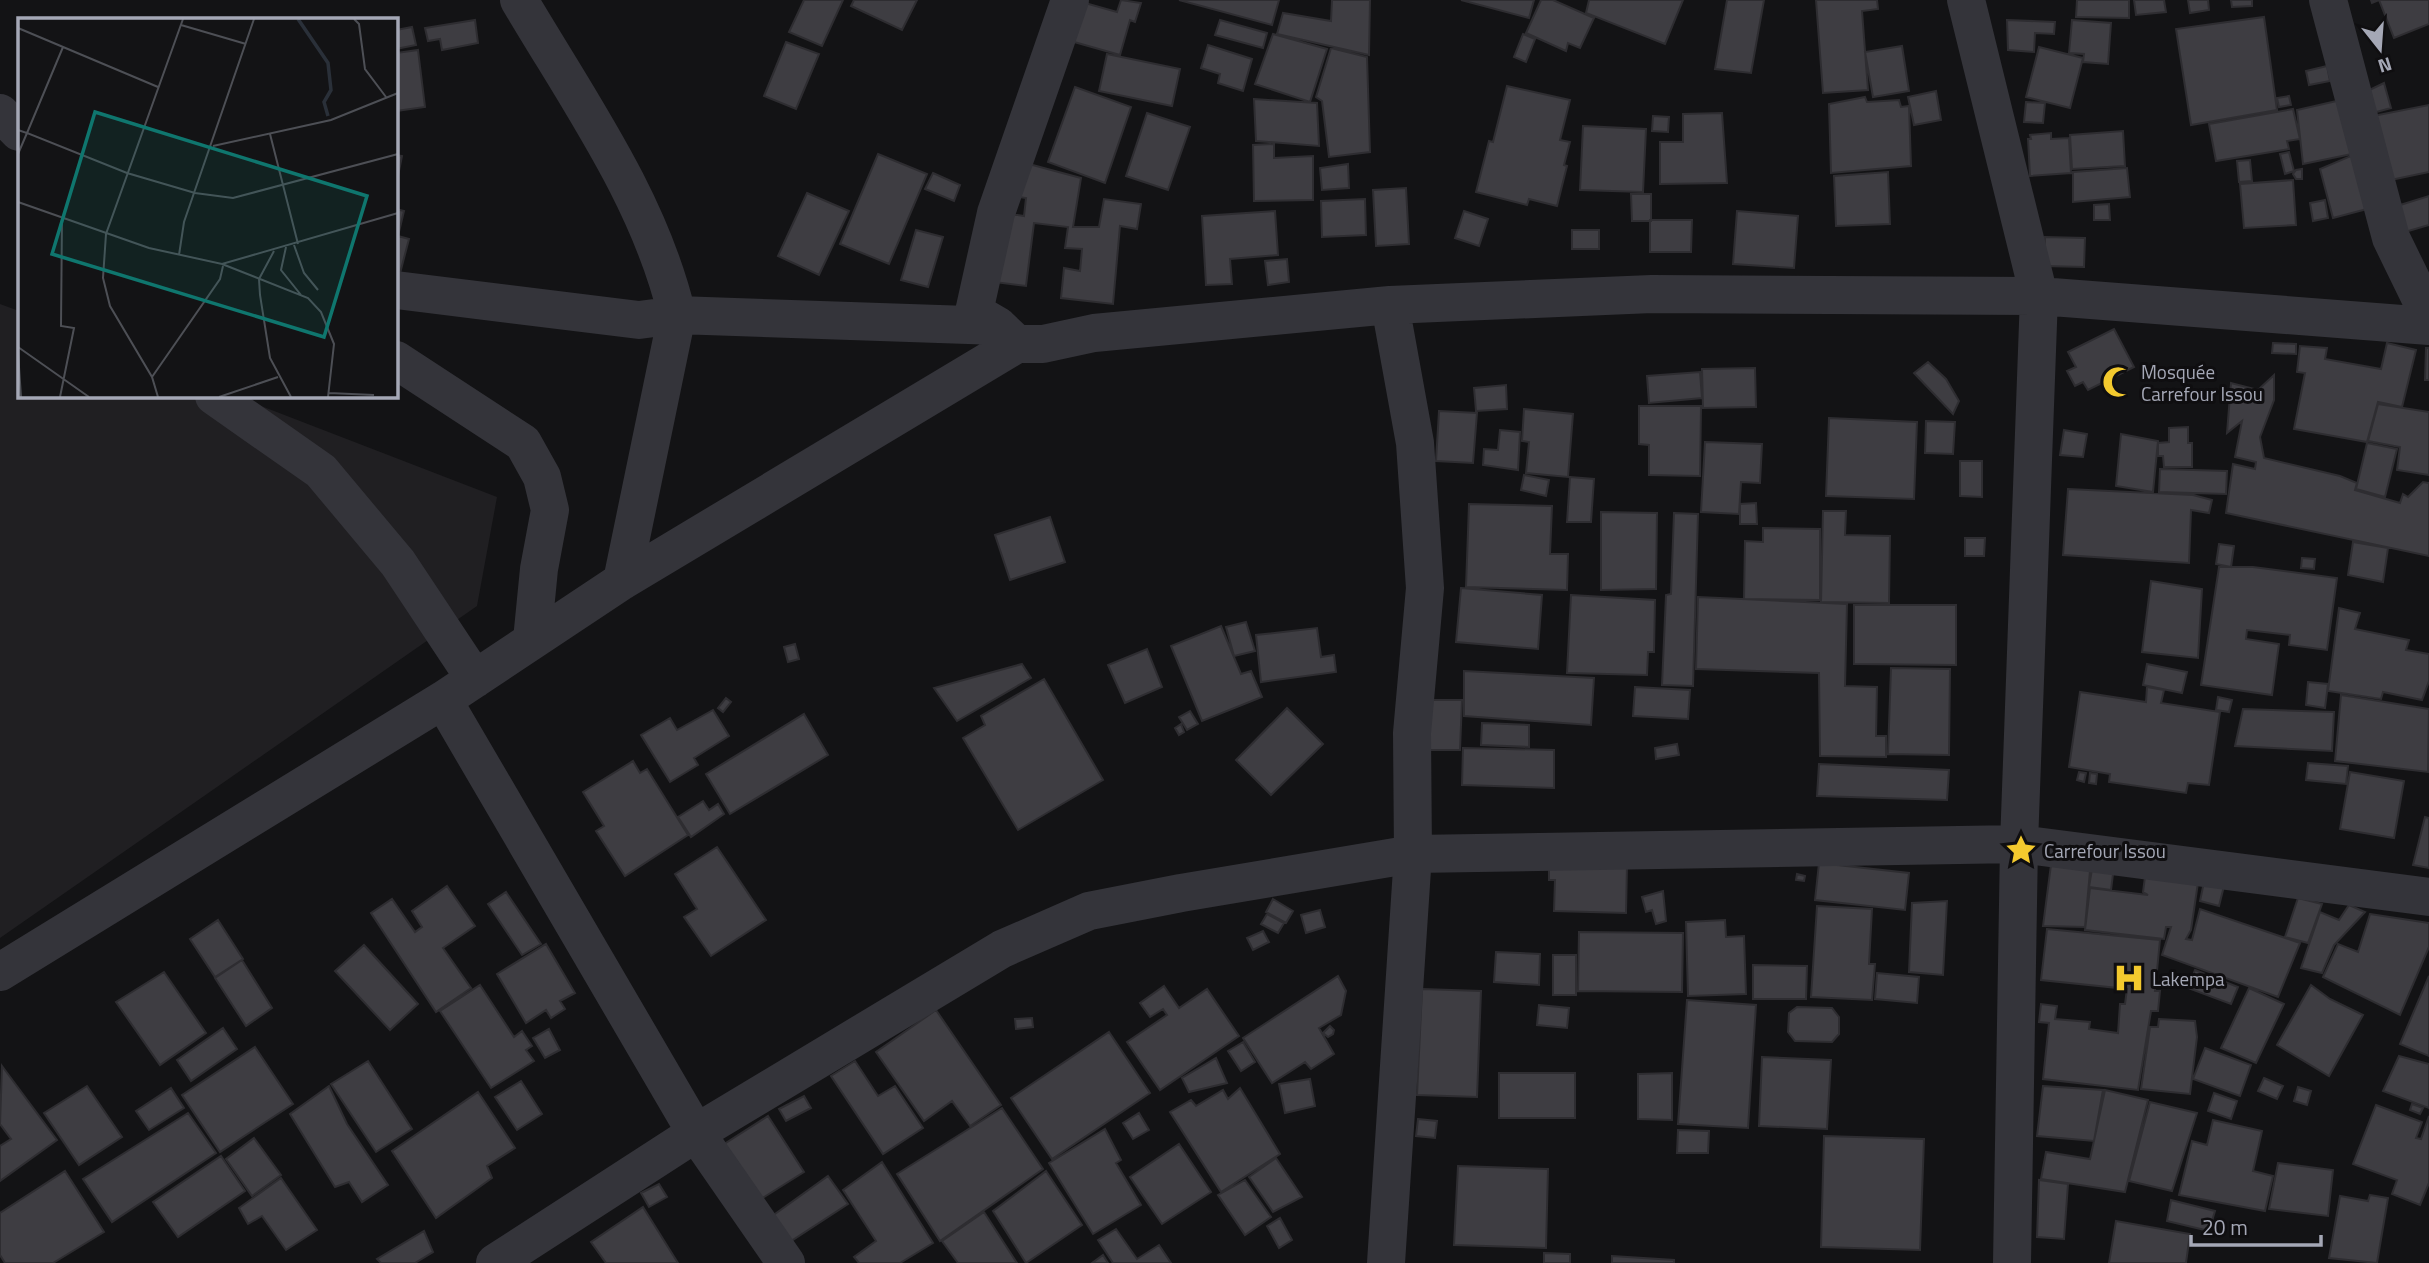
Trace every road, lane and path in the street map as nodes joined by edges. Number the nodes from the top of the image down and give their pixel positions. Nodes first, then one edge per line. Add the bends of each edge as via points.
1 (519, 0) edge
2 (1070, 0) edge
3 (1966, 0) edge
4 (2329, 0) edge
5 (0, 113) edge
6 (18, 131) edge
7 (397, 290) edge
8 (2039, 296) junction
9 (1391, 305) junction
10 (677, 315) junction
11 (2429, 316) edge
12 (2429, 326) edge
13 (1008, 335) junction
14 (397, 361) edge
15 (215, 397) edge
16 (622, 581) junction
17 (532, 640) junction
18 (475, 679) junction
19 (443, 700) junction
20 (2019, 844) junction
21 (1413, 854) junction
22 (2429, 897) edge
23 (0, 972) edge
24 (696, 1133) junction
25 (495, 1263) edge
26 (786, 1263) edge
27 (1387, 1263) edge
28 (2012, 1263) edge

1 - 10 street via 627,182 670,285
2 - 13 street via 996,214 976,300 974,312
3 - 8 street
4 - 11 street via 2390,238
5 - 6 street
7 - 10 street via 639,320
8 - 9 street via 1652,294
8 - 12 street
8 - 20 street
9 - 13 street via 1094,333 1042,344
9 - 21 street via 1415,443 1425,588 1412,733
10 - 13 street
10 - 16 street
13 - 16 street
14 - 17 street via 523,443 542,477 550,510
15 - 18 street via 321,471 398,563
16 - 17 street
17 - 18 street
18 - 19 street
19 - 23 street
19 - 24 street
20 - 21 street
20 - 22 street
20 - 28 street
21 - 24 street via 1090,911 1002,949
21 - 27 street
24 - 25 street
24 - 26 street

